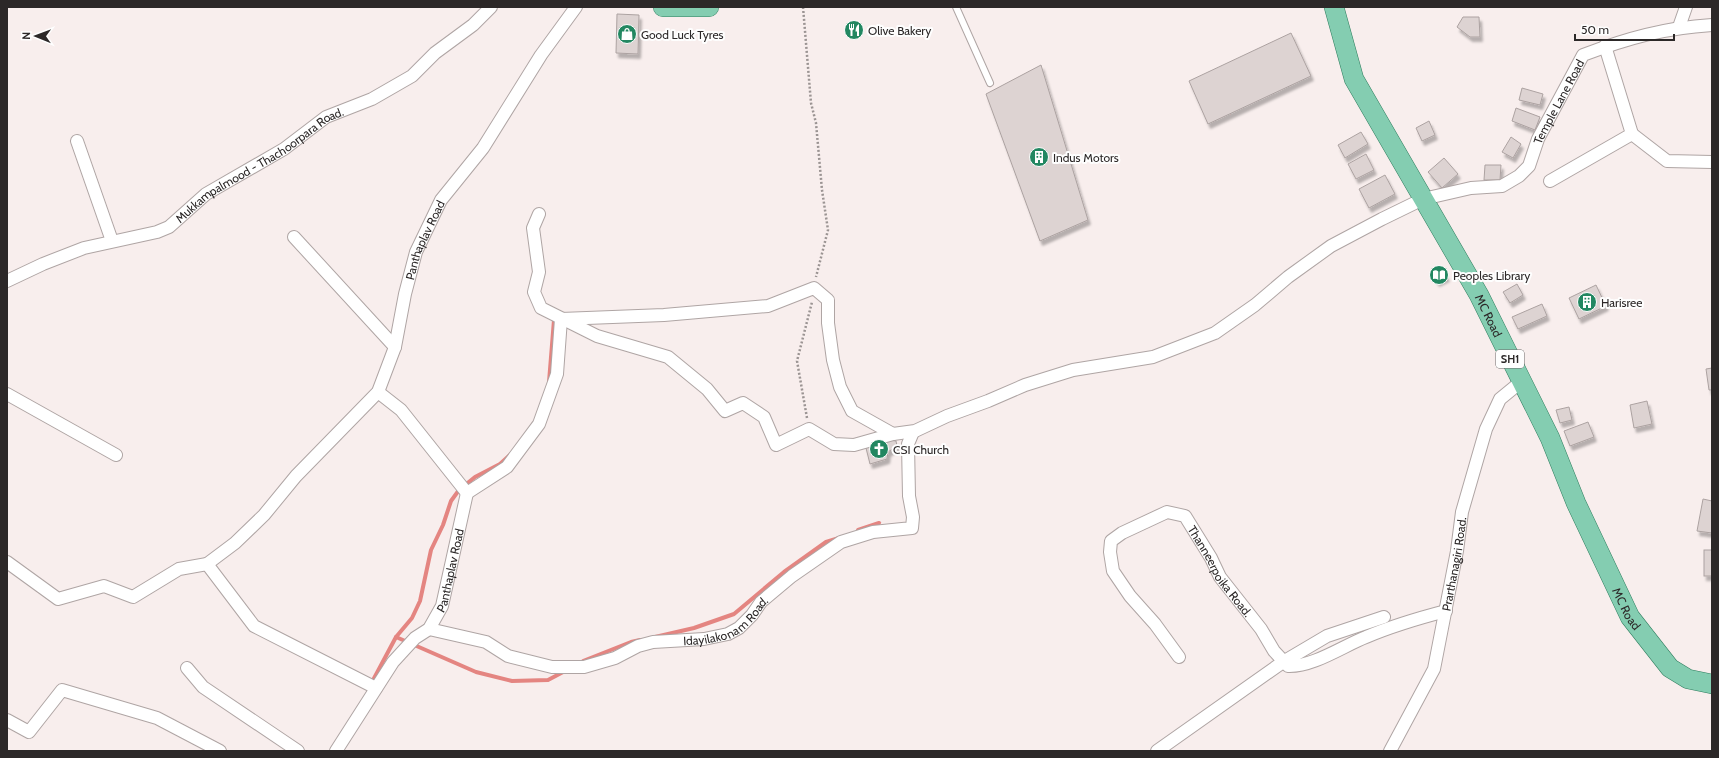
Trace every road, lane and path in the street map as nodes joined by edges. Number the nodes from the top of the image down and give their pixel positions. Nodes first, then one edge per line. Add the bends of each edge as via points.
1 (492, 7) edge
2 (576, 7) edge
3 (663, 7) edge
4 (709, 7) edge
5 (803, 7) edge
6 (956, 7) edge
7 (1334, 7) edge
8 (1686, 7) edge
9 (1712, 25) edge
10 (1679, 27) junction
11 (1605, 46) junction
12 (990, 83) dead end
13 (1632, 134) junction
14 (77, 141) dead end
15 (1712, 162) edge
16 (1550, 181) dead end
17 (1423, 199) junction
18 (539, 214) dead end
19 (294, 237) dead end
20 (112, 241) junction
21 (7, 281) edge
22 (814, 288) junction
23 (561, 319) junction
24 (395, 346) junction
25 (1522, 381) junction
26 (378, 392) junction
27 (7, 394) edge
28 (809, 429) junction
29 (914, 432) junction
30 (893, 434) junction
31 (116, 455) dead end
32 (467, 493) junction
33 (7, 562) edge
34 (207, 564) junction
35 (1446, 611) junction
36 (1384, 617) dead end
37 (429, 629) junction
38 (1179, 657) dead end
39 (1283, 662) junction
40 (187, 668) dead end
41 (1712, 684) edge
42 (376, 688) junction
43 (7, 720) edge
44 (220, 751) edge
45 (298, 751) edge
46 (336, 751) edge
47 (1157, 751) edge
48 (1390, 751) edge

1 - 20 street, Mukkampalmood - Thachoorpara Road. via 435,53 412,76 372,99 326,117 284,149 206,194 169,227
2 - 24 street, Panthaplav Road via 541,56 483,148 441,200 416,252
3 - 4 main road
5 - 22 path via 811,103 816,123 828,230
6 - 12 lane
7 - 17 main road, MC Road / SH1 via 1354,79
8 - 10 street
9 - 10 street, Temple Lane Road
10 - 11 street, Temple Lane Road
11 - 13 street
11 - 17 street, Temple Lane Road via 1583,55 1538,139 1530,166 1519,176 1502,186 1472,188
13 - 15 street via 1667,161
13 - 16 street
14 - 20 street
17 - 25 main road, MC Road / SH1 via 1479,296
17 - 29 street, Temple Lane Road via 1331,246 1288,277 1255,306 1215,333 1153,357 1073,370 1032,383 947,416
18 - 23 street via 533,228 539,272 534,292 541,308
19 - 24 street
20 - 21 street, Mukkampalmood - Thachoorpara Road. via 84,248
22 - 23 street via 768,306
22 - 28 path via 798,361
22 - 30 street via 828,300 833,360 840,387 852,411
23 - 28 street via 598,336 668,357 707,389 725,410 744,403 764,417 776,445
23 - 32 street via 557,374 539,424 507,467
24 - 26 street, Panthaplav Road
25 - 35 street, Prarthanagiri Road. via 1500,399 1484,436 1462,512 1458,551
25 - 41 main road, MC Road / SH1 via 1630,617 1670,668 1688,679
26 - 32 street via 401,410
26 - 34 street via 296,476 264,516
27 - 31 street
28 - 30 street via 834,444 854,445
29 - 30 street
29 - 37 street, Idayilakonam Road. via 908,444 912,528 873,532 842,542 792,576 760,602 739,628 728,634 704,639 653,642 638,646 615,658 584,667 552,667 508,656 486,642
32 - 37 street, Panthaplav Road via 442,606
33 - 34 street via 58,599 104,586 133,597 179,569
34 - 42 street via 254,626
35 - 39 street via 1366,637 1295,666 1288,666
35 - 48 street, Prarthanagiri Road. via 1434,669
36 - 39 street via 1327,636
37 - 42 street, Panthaplav Road via 415,638 400,654
38 - 39 street, Thanneerpoika Road. via 1130,596 1114,571 1110,552 1111,541 1122,533 1167,512 1185,516 1220,576 1261,628
39 - 47 street
40 - 45 street via 203,687
42 - 46 street
43 - 44 street via 29,732 62,690 157,718

